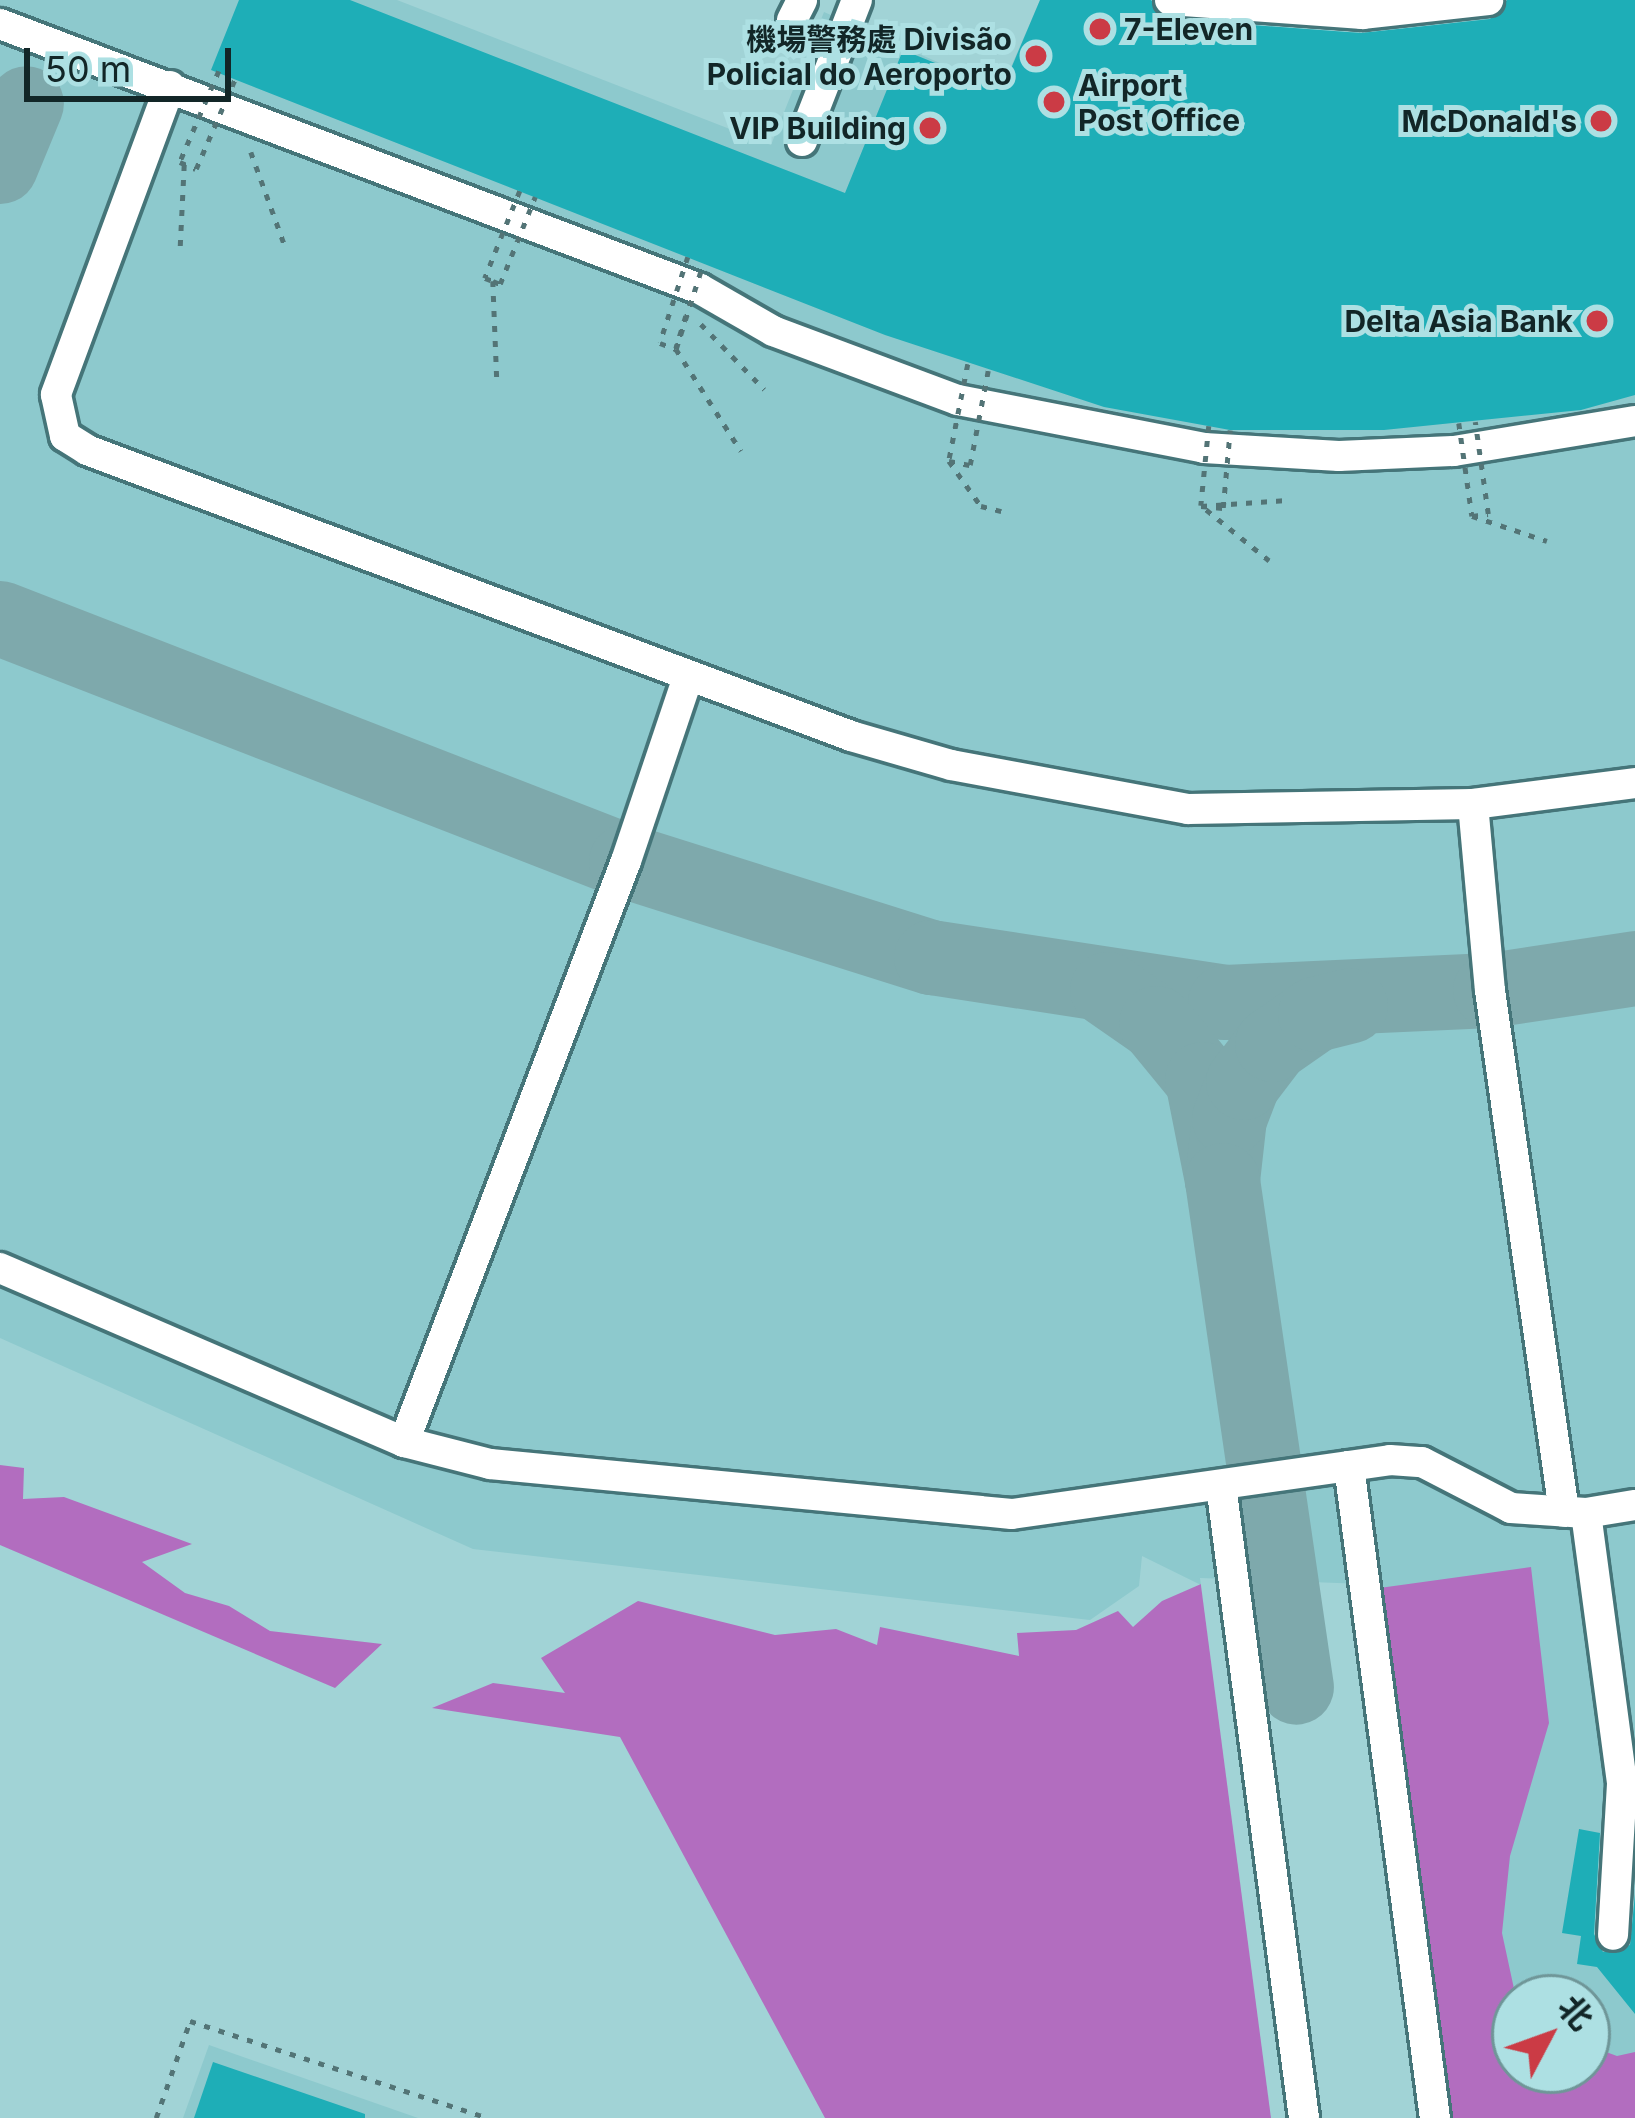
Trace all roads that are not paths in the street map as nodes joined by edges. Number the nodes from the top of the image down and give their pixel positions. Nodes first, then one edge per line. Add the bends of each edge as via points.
1 (857, 0) edge
2 (1170, 0) edge
3 (1488, 0) edge
4 (0, 24) edge
5 (170, 86) junction
6 (802, 141) dead end
7 (1635, 421) edge
8 (688, 677) junction
9 (1635, 783) edge
10 (1473, 804) junction
11 (0, 1268) edge
12 (404, 1442) junction
13 (1349, 1466) junction
14 (1221, 1485) junction
15 (1635, 1505) edge
16 (1575, 1513) junction
17 (1613, 1935) dead end
18 (1304, 2118) edge
19 (1435, 2118) edge

1 - 6 street
2 - 3 street via 1362,14
4 - 5 street
5 - 7 street via 700,289 773,331 958,400 1084,430 1339,456 1454,451
5 - 8 street via 63,369 56,417 65,436
8 - 10 street via 950,765 1188,808
8 - 12 street
9 - 10 street
10 - 16 street via 1490,990
11 - 12 street
12 - 14 street via 490,1464 1012,1514
13 - 14 street
13 - 16 street via 1422,1462 1511,1508
13 - 19 street
14 - 18 street
15 - 16 street
16 - 17 street via 1622,1784

